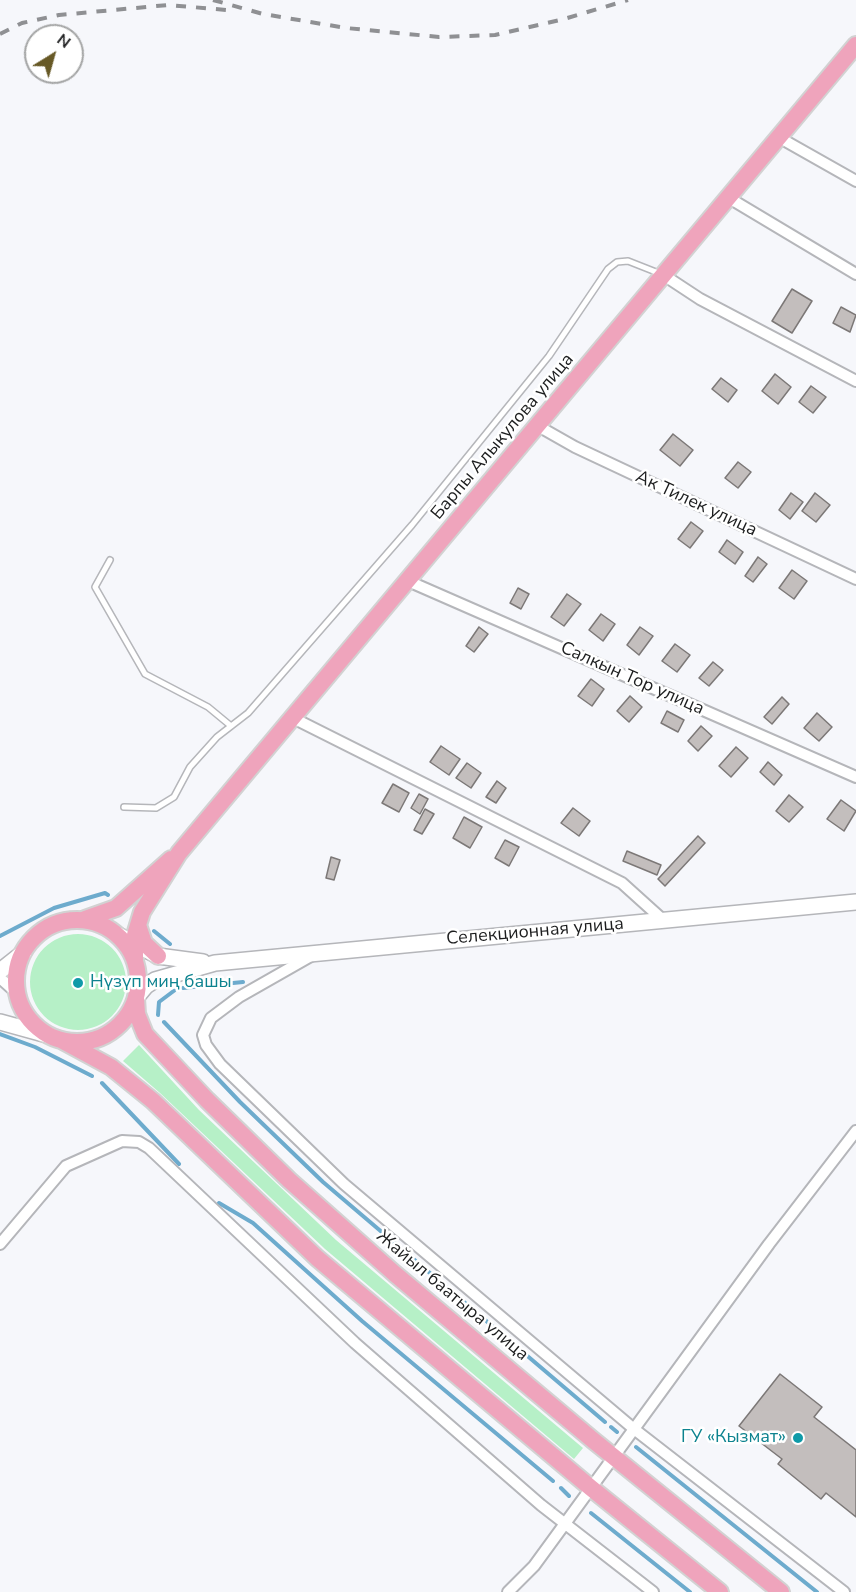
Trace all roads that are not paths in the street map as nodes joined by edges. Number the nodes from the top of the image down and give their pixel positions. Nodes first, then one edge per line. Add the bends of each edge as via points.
1 (856, 45) edge
2 (780, 138) junction
3 (856, 181) edge
4 (729, 198) junction
5 (662, 274) junction
6 (856, 274) edge
7 (856, 381) edge
8 (538, 426) junction
9 (110, 560) dead end
10 (856, 579) edge
11 (408, 581) junction
12 (293, 718) junction
13 (231, 726) junction
14 (856, 777) edge
15 (124, 807) dead end
16 (179, 853) junction
17 (856, 902) edge
18 (78, 920) junction
19 (663, 920) junction
20 (137, 924) junction
21 (24, 952) junction
22 (316, 953) junction
23 (135, 954) junction
24 (158, 956) junction
25 (215, 963) junction
26 (0, 971) edge
27 (0, 978) edge
28 (18, 994) junction
29 (136, 998) junction
30 (0, 1022) edge
31 (56, 1038) junction
32 (856, 1131) edge
33 (0, 1244) edge
34 (634, 1429) junction
35 (613, 1458) junction
36 (591, 1488) junction
37 (565, 1524) junction
38 (508, 1592) edge
39 (653, 1592) edge
40 (720, 1592) edge
41 (781, 1592) edge
42 (844, 1592) edge

1 - 2 main road, Барпы Алыкулова улица
2 - 3 street
2 - 4 main road, Барпы Алыкулова улица
4 - 5 main road, Барпы Алыкулова улица
4 - 6 street
5 - 7 street via 700,299
5 - 8 main road, Барпы Алыкулова улица
5 - 13 lane via 628,261 608,268 549,356 412,525 248,713
8 - 10 street, Ак Тилек улица
8 - 11 main road, Барпы Алыкулова улица
9 - 13 lane via 95,587 145,674 208,707
11 - 12 main road, Барпы Алыкулова улица
11 - 14 street, Салкын Тор улица
12 - 16 main road, Барпы Алыкулова улица
12 - 19 street via 622,883
13 - 15 lane via 190,767 174,797 156,808
16 - 18 main road, Барпы Алыкулова улица via 116,908
16 - 20 main road, Барпы Алыкулова улица
17 - 19 street, Селекционная улица
18 - 21 main road via 46,928
18 - 23 main road via 99,924 118,935
19 - 22 street, Селекционная улица
20 - 23 main road, Барпы Алыкулова улица
20 - 24 main road via 144,943
21 - 26 street
21 - 28 main road via 17,973
22 - 25 street, Селекционная улица
22 - 34 street via 238,997 211,1018 203,1035 206,1045 220,1064 344,1184
23 - 24 street, Селекционная улица
23 - 29 main road via 139,981
24 - 25 street, Селекционная улица
25 - 29 street, Селекционная улица via 155,980
27 - 28 street
28 - 31 main road via 33,1023
29 - 31 main road via 122,1023 104,1036 83,1042
29 - 35 main road, Жайыл баатыра улица via 145,1034 289,1180
30 - 31 street
31 - 36 main road via 111,1067 153,1101 317,1258
32 - 34 street
33 - 37 street via 66,1166 122,1141 139,1142 355,1343
34 - 35 street
34 - 42 street
35 - 36 street
35 - 41 main road, Жайыл баатыра улица
36 - 37 street
36 - 40 main road
37 - 38 street via 534,1566
37 - 39 street

